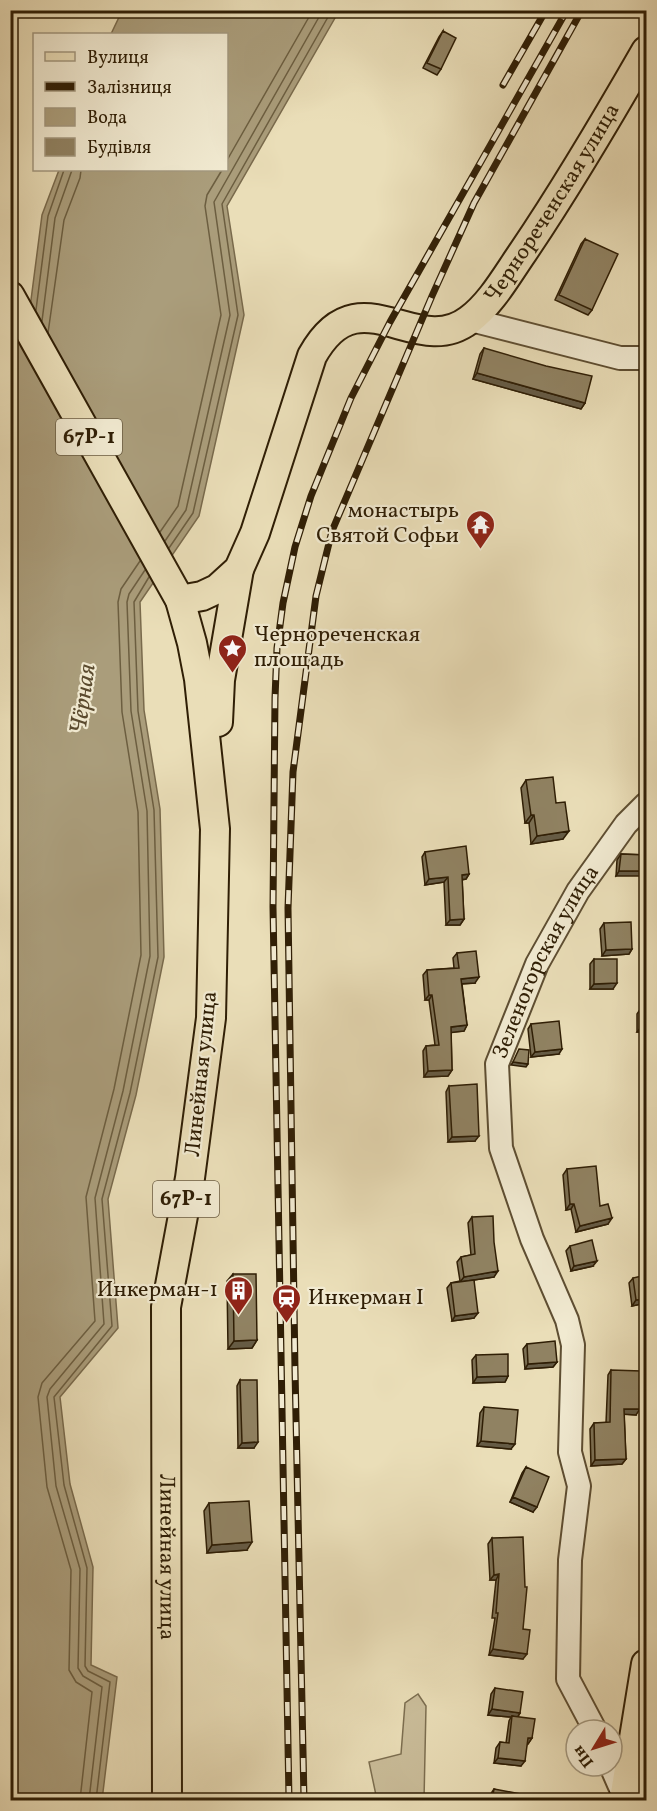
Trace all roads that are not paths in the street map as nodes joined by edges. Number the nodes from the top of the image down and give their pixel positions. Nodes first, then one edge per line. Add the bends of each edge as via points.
1 (646, 51) edge
2 (11, 297) edge
3 (471, 320) junction
4 (646, 358) edge
5 (239, 569) junction
6 (180, 600) junction
7 (646, 804) edge
8 (215, 829) junction
9 (646, 1664) edge
10 (589, 1718) edge
11 (616, 1778) edge
12 (625, 1799) edge
13 (167, 1800) edge

1 - 3 main road, Чернореченская улица via 543,222 506,278
2 - 6 main road, 67Р-1
3 - 4 street via 620,358
3 - 5 main road via 435,331 364,317 331,329 312,356 255,533
5 - 6 main road via 218,589
5 - 8 main road via 220,680
6 - 8 main road, Линейная улица / 67Р-1 via 199,679
7 - 10 street, Зеленогорская улица via 626,824 578,891 537,963 497,1064 501,1148 573,1345 570,1452 579,1486 570,1560 568,1679
8 - 13 main road, Линейная улица / 67Р-1 via 211,1018 190,1178 166,1307
9 - 12 main road
11 - 12 street

